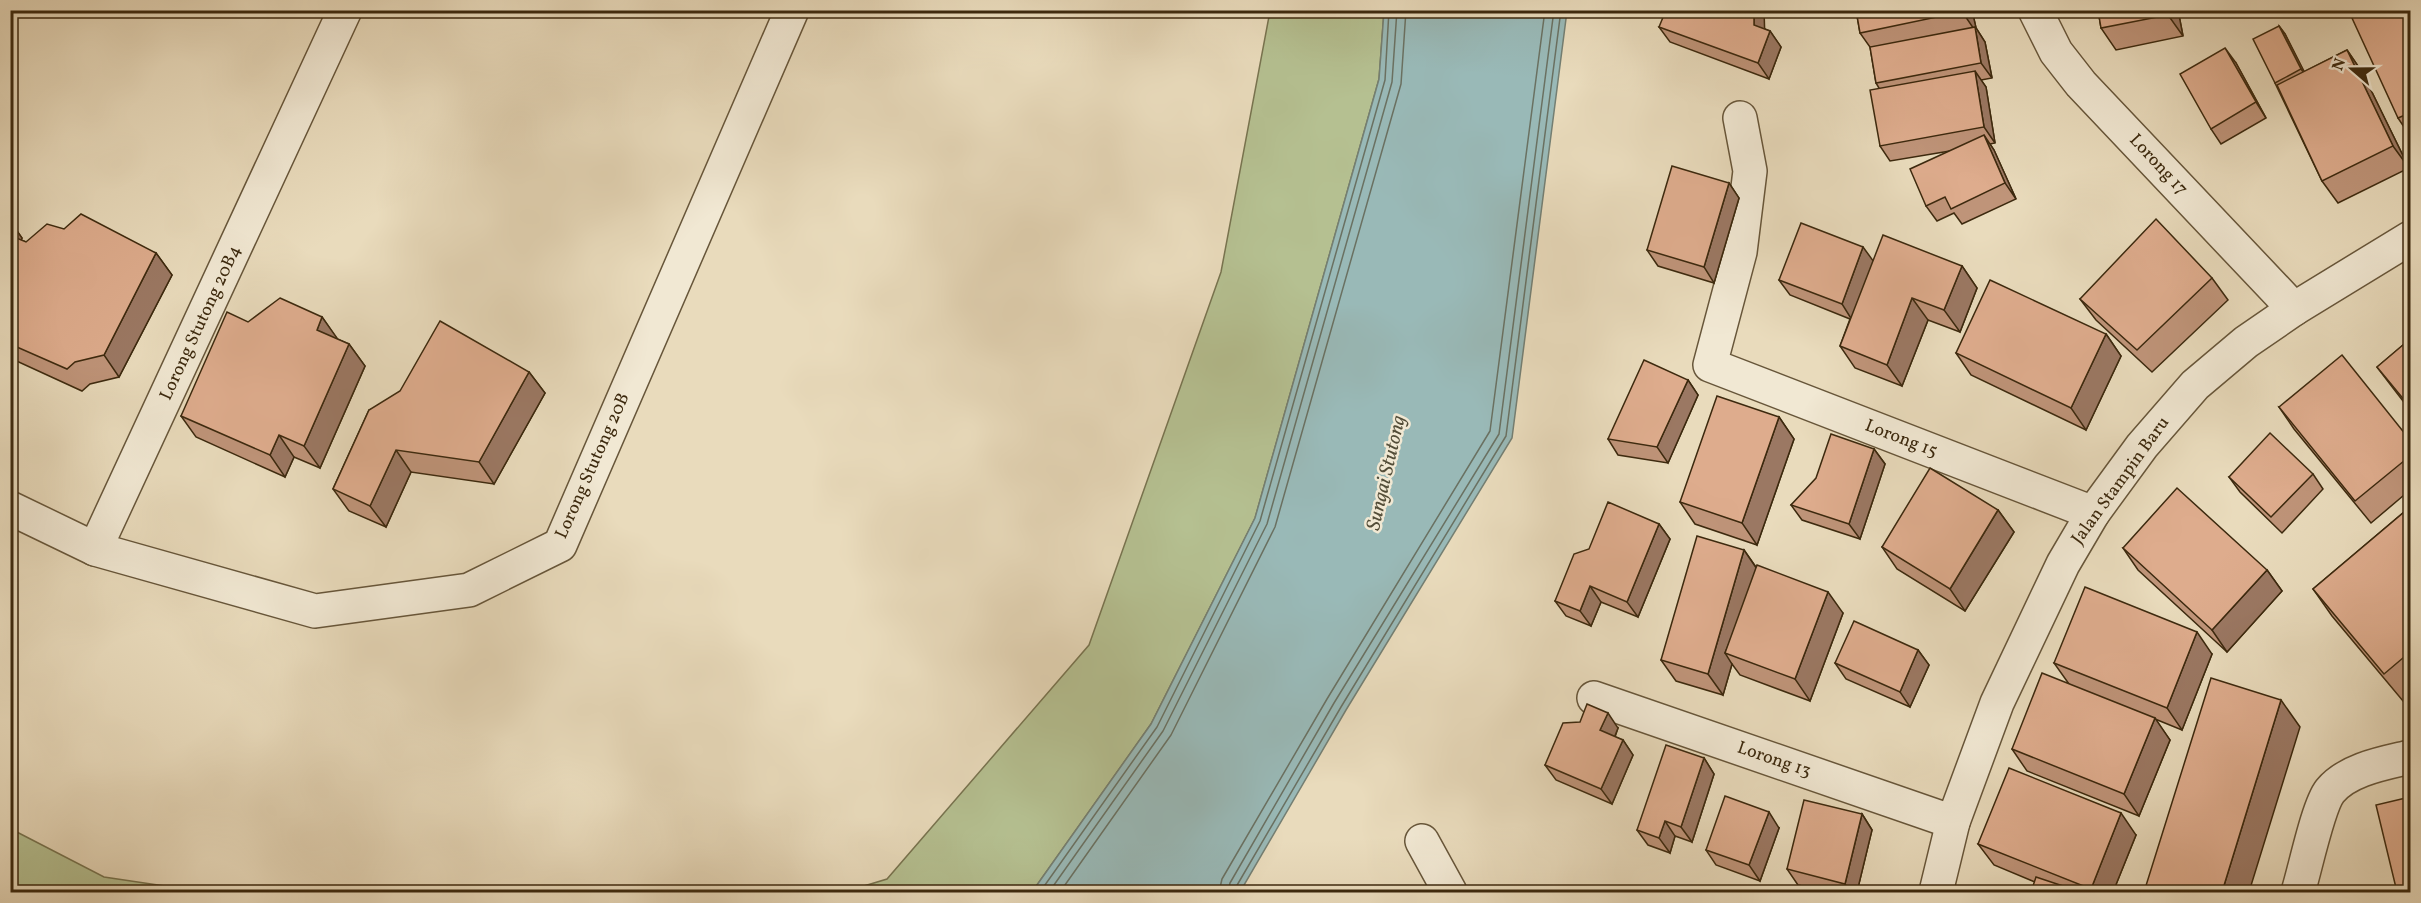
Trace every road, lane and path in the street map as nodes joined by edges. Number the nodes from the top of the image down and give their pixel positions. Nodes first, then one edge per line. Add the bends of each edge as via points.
1 (345, 10) edge
2 (792, 10) edge
3 (2035, 10) edge
4 (1740, 118) dead end
5 (2410, 238) edge
6 (2294, 309) junction
7 (10, 508) edge
8 (2093, 513) junction
9 (96, 549) junction
10 (1594, 698) dead end
11 (2410, 742) edge
12 (2397, 760) edge
13 (1953, 822) junction
14 (1422, 841) dead end
15 (1450, 892) edge
16 (1936, 892) edge
17 (2298, 892) edge

1 - 9 street, Lorong Stutong 20B4
2 - 9 street, Lorong Stutong 20B via 560,545 469,590 315,611
3 - 6 street, Lorong 17 via 2056,52 2081,84
4 - 8 street, Lorong 15 via 1750,171 1740,252 1710,365
5 - 6 street, Jalan Stampin Baru
6 - 8 street, Jalan Stampin Baru via 2246,342 2195,385 2142,446
7 - 9 street
8 - 13 street, Jalan Stampin Baru via 2063,564 1997,703
10 - 13 street, Lorong 13
11 - 12 street
12 - 17 street via 2348,777 2330,791
13 - 16 street, Jalan Stampin Baru
14 - 15 street

